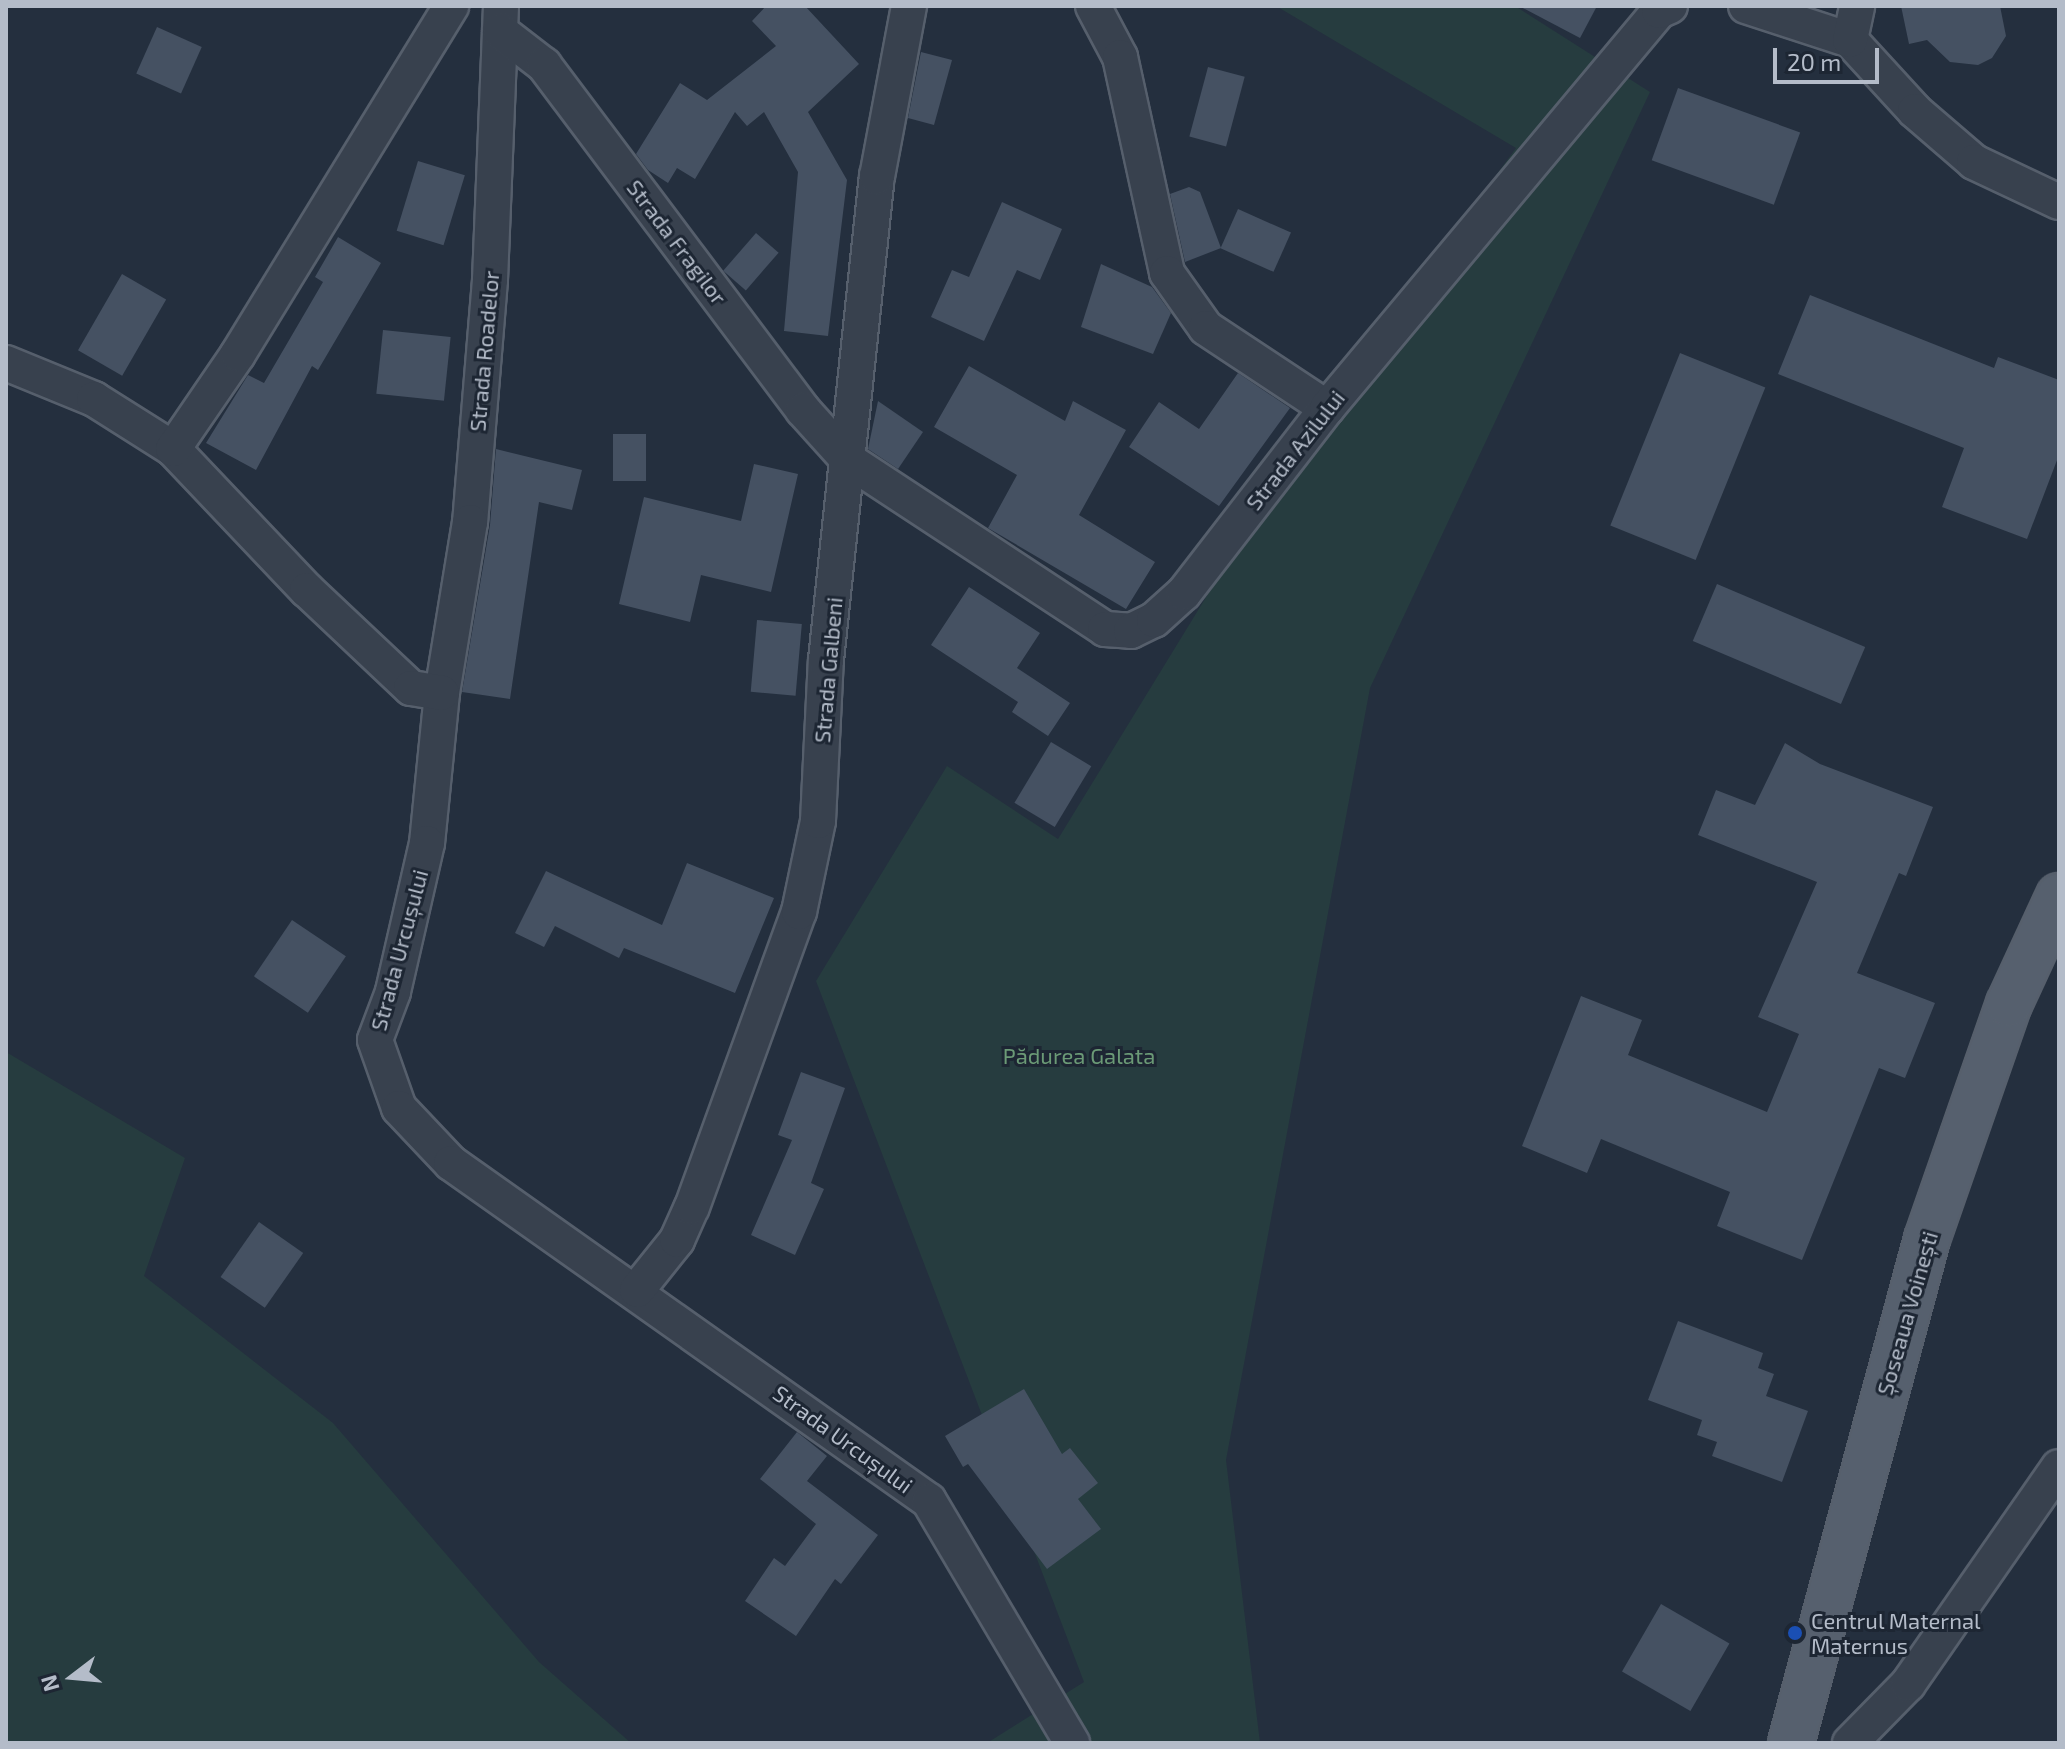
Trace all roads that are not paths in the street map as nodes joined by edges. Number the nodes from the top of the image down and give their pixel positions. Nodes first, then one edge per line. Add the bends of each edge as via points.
1 (451, 6) edge
2 (1093, 6) edge
3 (1670, 6) edge
4 (1746, 6) edge
5 (1857, 6) edge
6 (903, 9) edge
7 (500, 18) edge
8 (1850, 40) junction
9 (2059, 202) edge
10 (6, 363) edge
11 (1327, 408) junction
12 (173, 449) junction
13 (848, 460) junction
14 (442, 693) junction
15 (2059, 896) edge
16 (637, 1290) junction
17 (2059, 1467) edge
18 (1072, 1743) edge
19 (1791, 1743) edge
20 (1850, 1743) edge

1 - 12 street via 238,354
2 - 11 street via 1120,57 1167,273 1206,328
3 - 11 street, Strada Azilului via 1659,11
4 - 8 street
5 - 8 street
6 - 13 street, Strada Galbeni via 877,177
7 - 13 street, Strada Fragilor via 544,65 803,410
7 - 14 street, Strada Roadelor via 470,522
8 - 9 street via 1915,111 1974,162
10 - 12 street via 94,399
11 - 13 street, Strada Azilului via 1184,593 1154,620 1131,631 1105,629
12 - 14 street via 307,590 411,688
13 - 16 street, Strada Galbeni via 826,660 818,821 799,912 692,1207 677,1240
14 - 16 street, Strada Urcușului via 427,843 393,992 375,1040 399,1108 451,1163
15 - 19 main road, Șoseaua Voinești via 2009,1004 1927,1239
16 - 18 street, Strada Urcușului via 929,1501
17 - 20 street via 1908,1684

